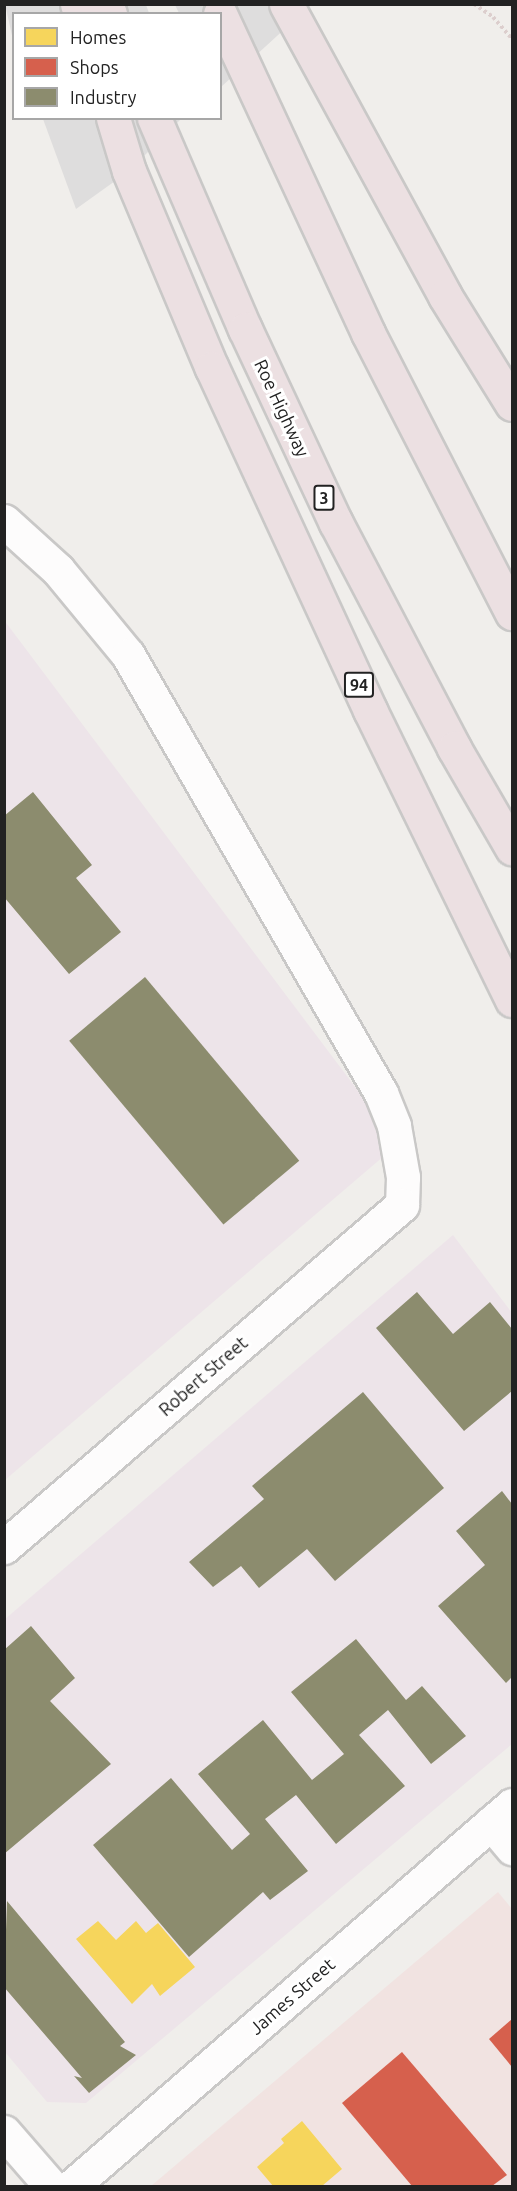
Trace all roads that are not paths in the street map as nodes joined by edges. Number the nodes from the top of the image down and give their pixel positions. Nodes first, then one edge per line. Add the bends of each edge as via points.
1 (290, 14) edge
2 (222, 18) edge
3 (114, 120) edge
4 (158, 127) edge
5 (513, 404) edge
6 (4, 521) edge
7 (513, 613) edge
8 (513, 848) edge
9 (513, 1000) edge
10 (4, 1546) edge
11 (502, 1814) edge
12 (513, 1848) edge
13 (4, 2132) edge
14 (51, 2187) edge
15 (72, 2187) edge

1 - 5 highway via 445,296
2 - 7 highway via 409,417
3 - 9 highway, 94 via 129,171 222,389 370,710
4 - 8 highway, Roe Highway / 3 via 245,329 336,523 454,748
6 - 10 street, Robert Street via 58,570 128,655 381,1093 394,1126 402,1177 402,1205
11 - 12 street
11 - 15 street, James Street
13 - 14 street

